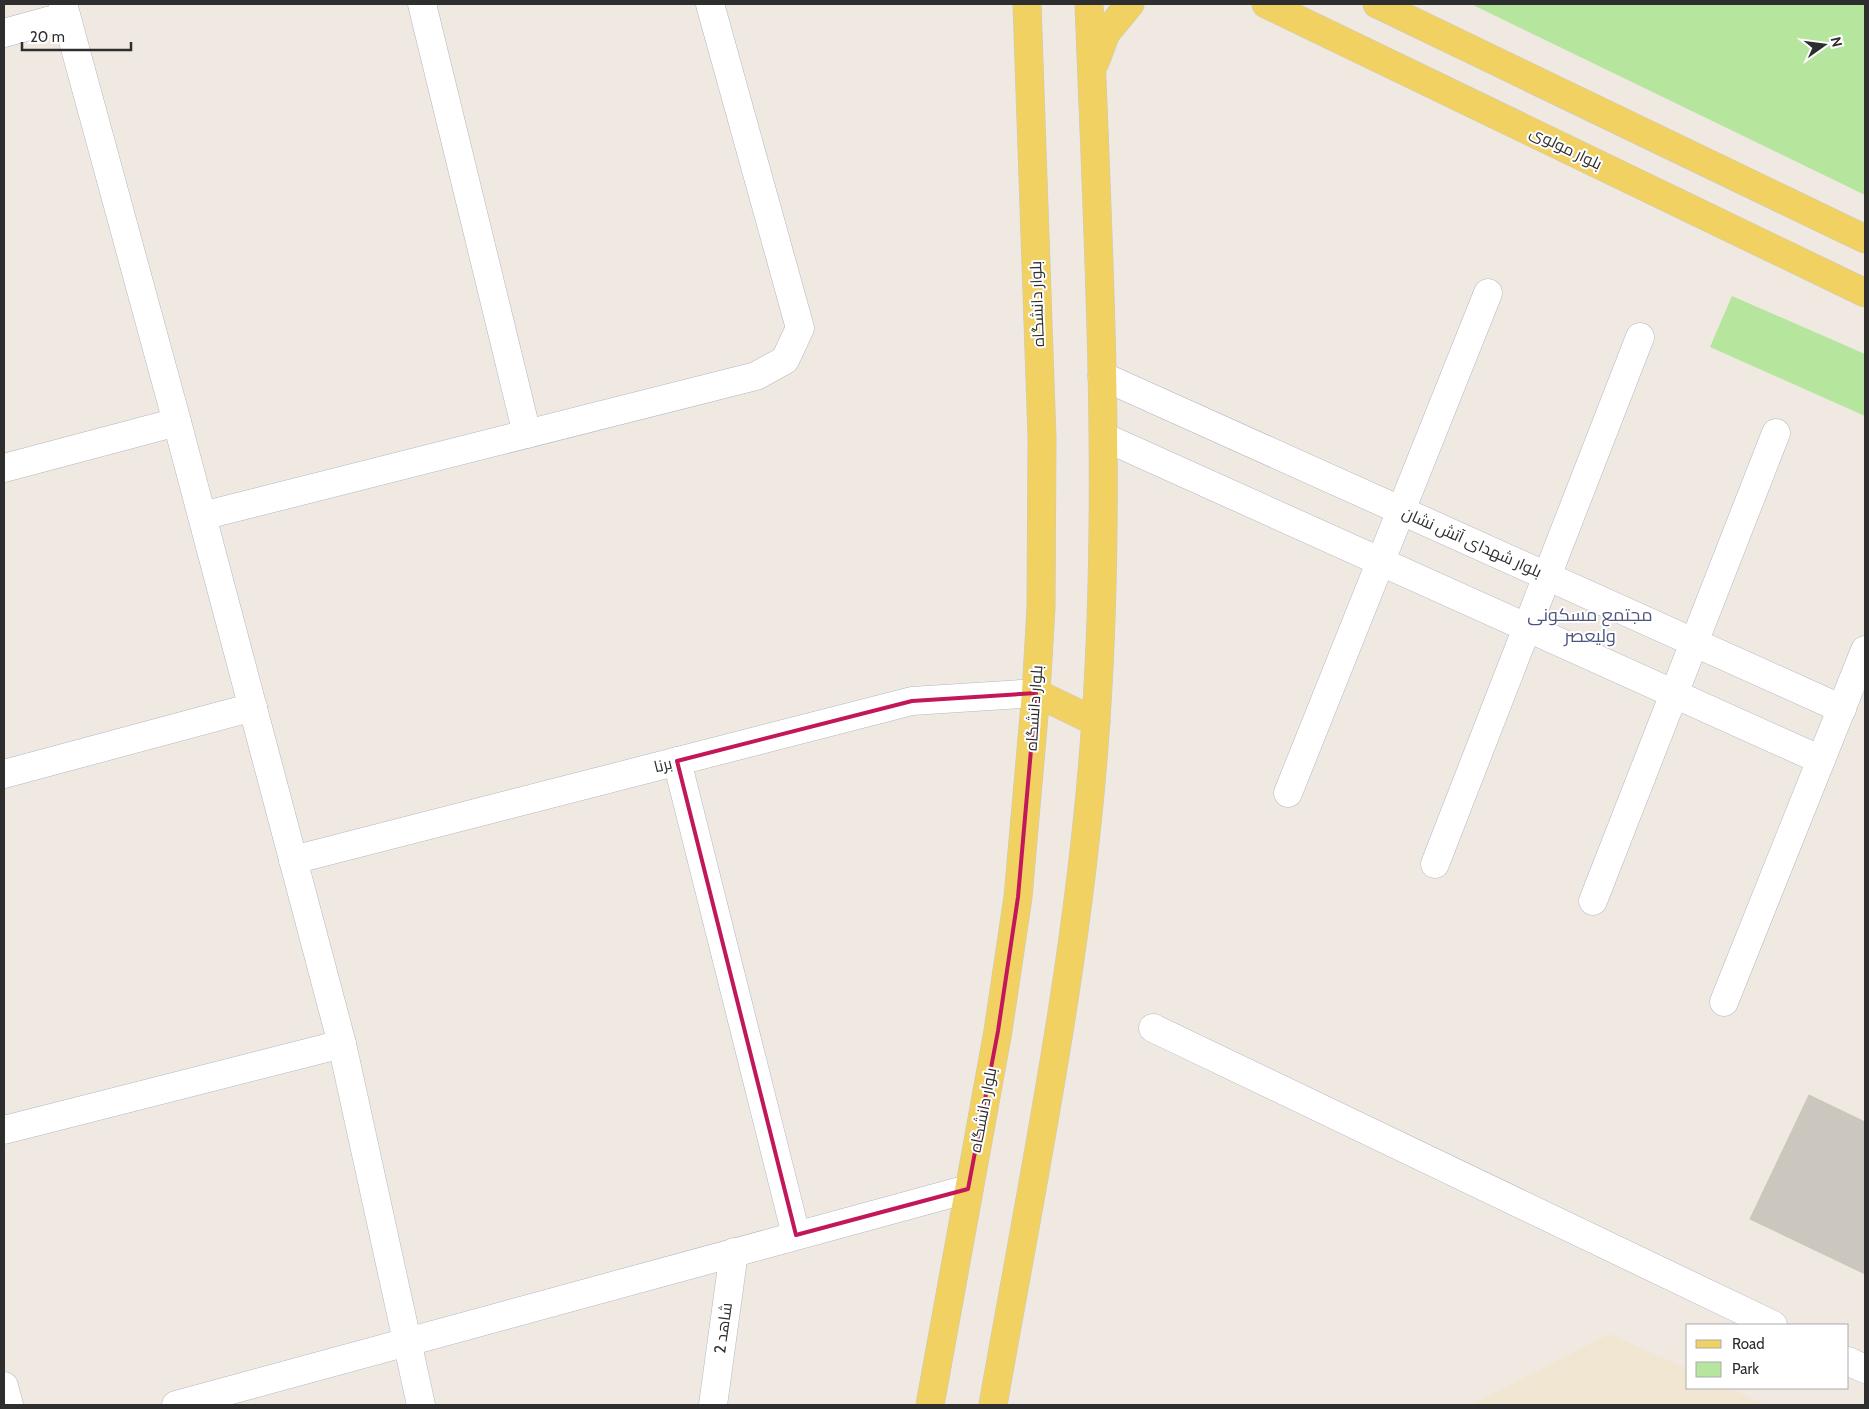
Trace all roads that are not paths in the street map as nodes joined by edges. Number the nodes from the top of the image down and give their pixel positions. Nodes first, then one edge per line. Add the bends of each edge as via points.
1 (422, 4) edge
2 (710, 4) edge
3 (1027, 4) edge
4 (1089, 4) edge
5 (1130, 4) edge
6 (1266, 4) edge
7 (1377, 4) edge
8 (64, 10) edge
9 (4, 33) edge
10 (1092, 70) junction
11 (1865, 239) edge
12 (1488, 293) dead end
13 (1865, 293) edge
14 (1640, 337) dead end
15 (1102, 376) junction
16 (177, 422) junction
17 (1776, 433) dead end
18 (527, 434) junction
19 (1104, 437) junction
20 (4, 468) edge
21 (1401, 510) junction
22 (202, 516) junction
23 (1380, 561) junction
24 (1547, 576) junction
25 (1527, 628) junction
26 (1694, 642) junction
27 (1865, 650) edge
28 (1036, 693) junction
29 (1674, 694) junction
30 (253, 707) junction
31 (1842, 709) junction
32 (1096, 722) junction
33 (1821, 760) junction
34 (677, 762) junction
35 (4, 774) edge
36 (1288, 792) dead end
37 (293, 860) junction
38 (1435, 864) dead end
39 (1593, 901) dead end
40 (1724, 1002) dead end
41 (1153, 1028) dead end
42 (342, 1044) junction
43 (4, 1130) edge
44 (968, 1189) junction
45 (796, 1235) junction
46 (734, 1252) junction
47 (1771, 1324) edge
48 (408, 1344) junction
49 (1849, 1361) edge
50 (1865, 1369) edge
51 (4, 1386) edge
52 (9, 1405) edge
53 (176, 1405) edge
54 (421, 1405) edge
55 (713, 1405) edge
56 (930, 1405) edge
57 (993, 1405) edge

1 - 18 street
2 - 18 street via 800,328 785,360 756,376
3 - 28 main road, بلوار دانشگاه via 1042,438 1041,608
4 - 10 main road
5 - 10 main road via 1106,32
6 - 13 main road, بلوار مولوی
7 - 11 main road
8 - 9 street
8 - 16 street
10 - 15 main road
12 - 21 street
14 - 24 street
15 - 19 main road
15 - 21 street, بلوار شهدای آتش نشان
16 - 20 street
16 - 22 street
17 - 26 street
18 - 22 street
19 - 23 street
19 - 32 main road via 1102,610
21 - 23 street
21 - 24 street, بلوار شهدای آتش نشان
22 - 30 street
23 - 25 street
23 - 36 street
24 - 25 street
24 - 26 street, بلوار شهدای آتش نشان
25 - 29 street
25 - 38 street
26 - 29 street
26 - 31 street, بلوار شهدای آتش نشان
27 - 31 street
28 - 32 main road
28 - 34 street, برنا via 912,701
28 - 44 main road, بلوار دانشگاه via 1018,897 998,1031
29 - 33 street
29 - 39 street
30 - 35 street
30 - 37 street
31 - 33 street
32 - 57 main road via 1079,905 1059,1039
33 - 40 street
34 - 37 street, برنا
34 - 45 street
37 - 42 street
41 - 47 street
42 - 43 street
42 - 48 street
44 - 45 street
44 - 56 main road, بلوار دانشگاه
45 - 46 street
46 - 48 street
46 - 55 street, شاهد 2
48 - 53 street
48 - 54 street
49 - 50 street
51 - 52 street

